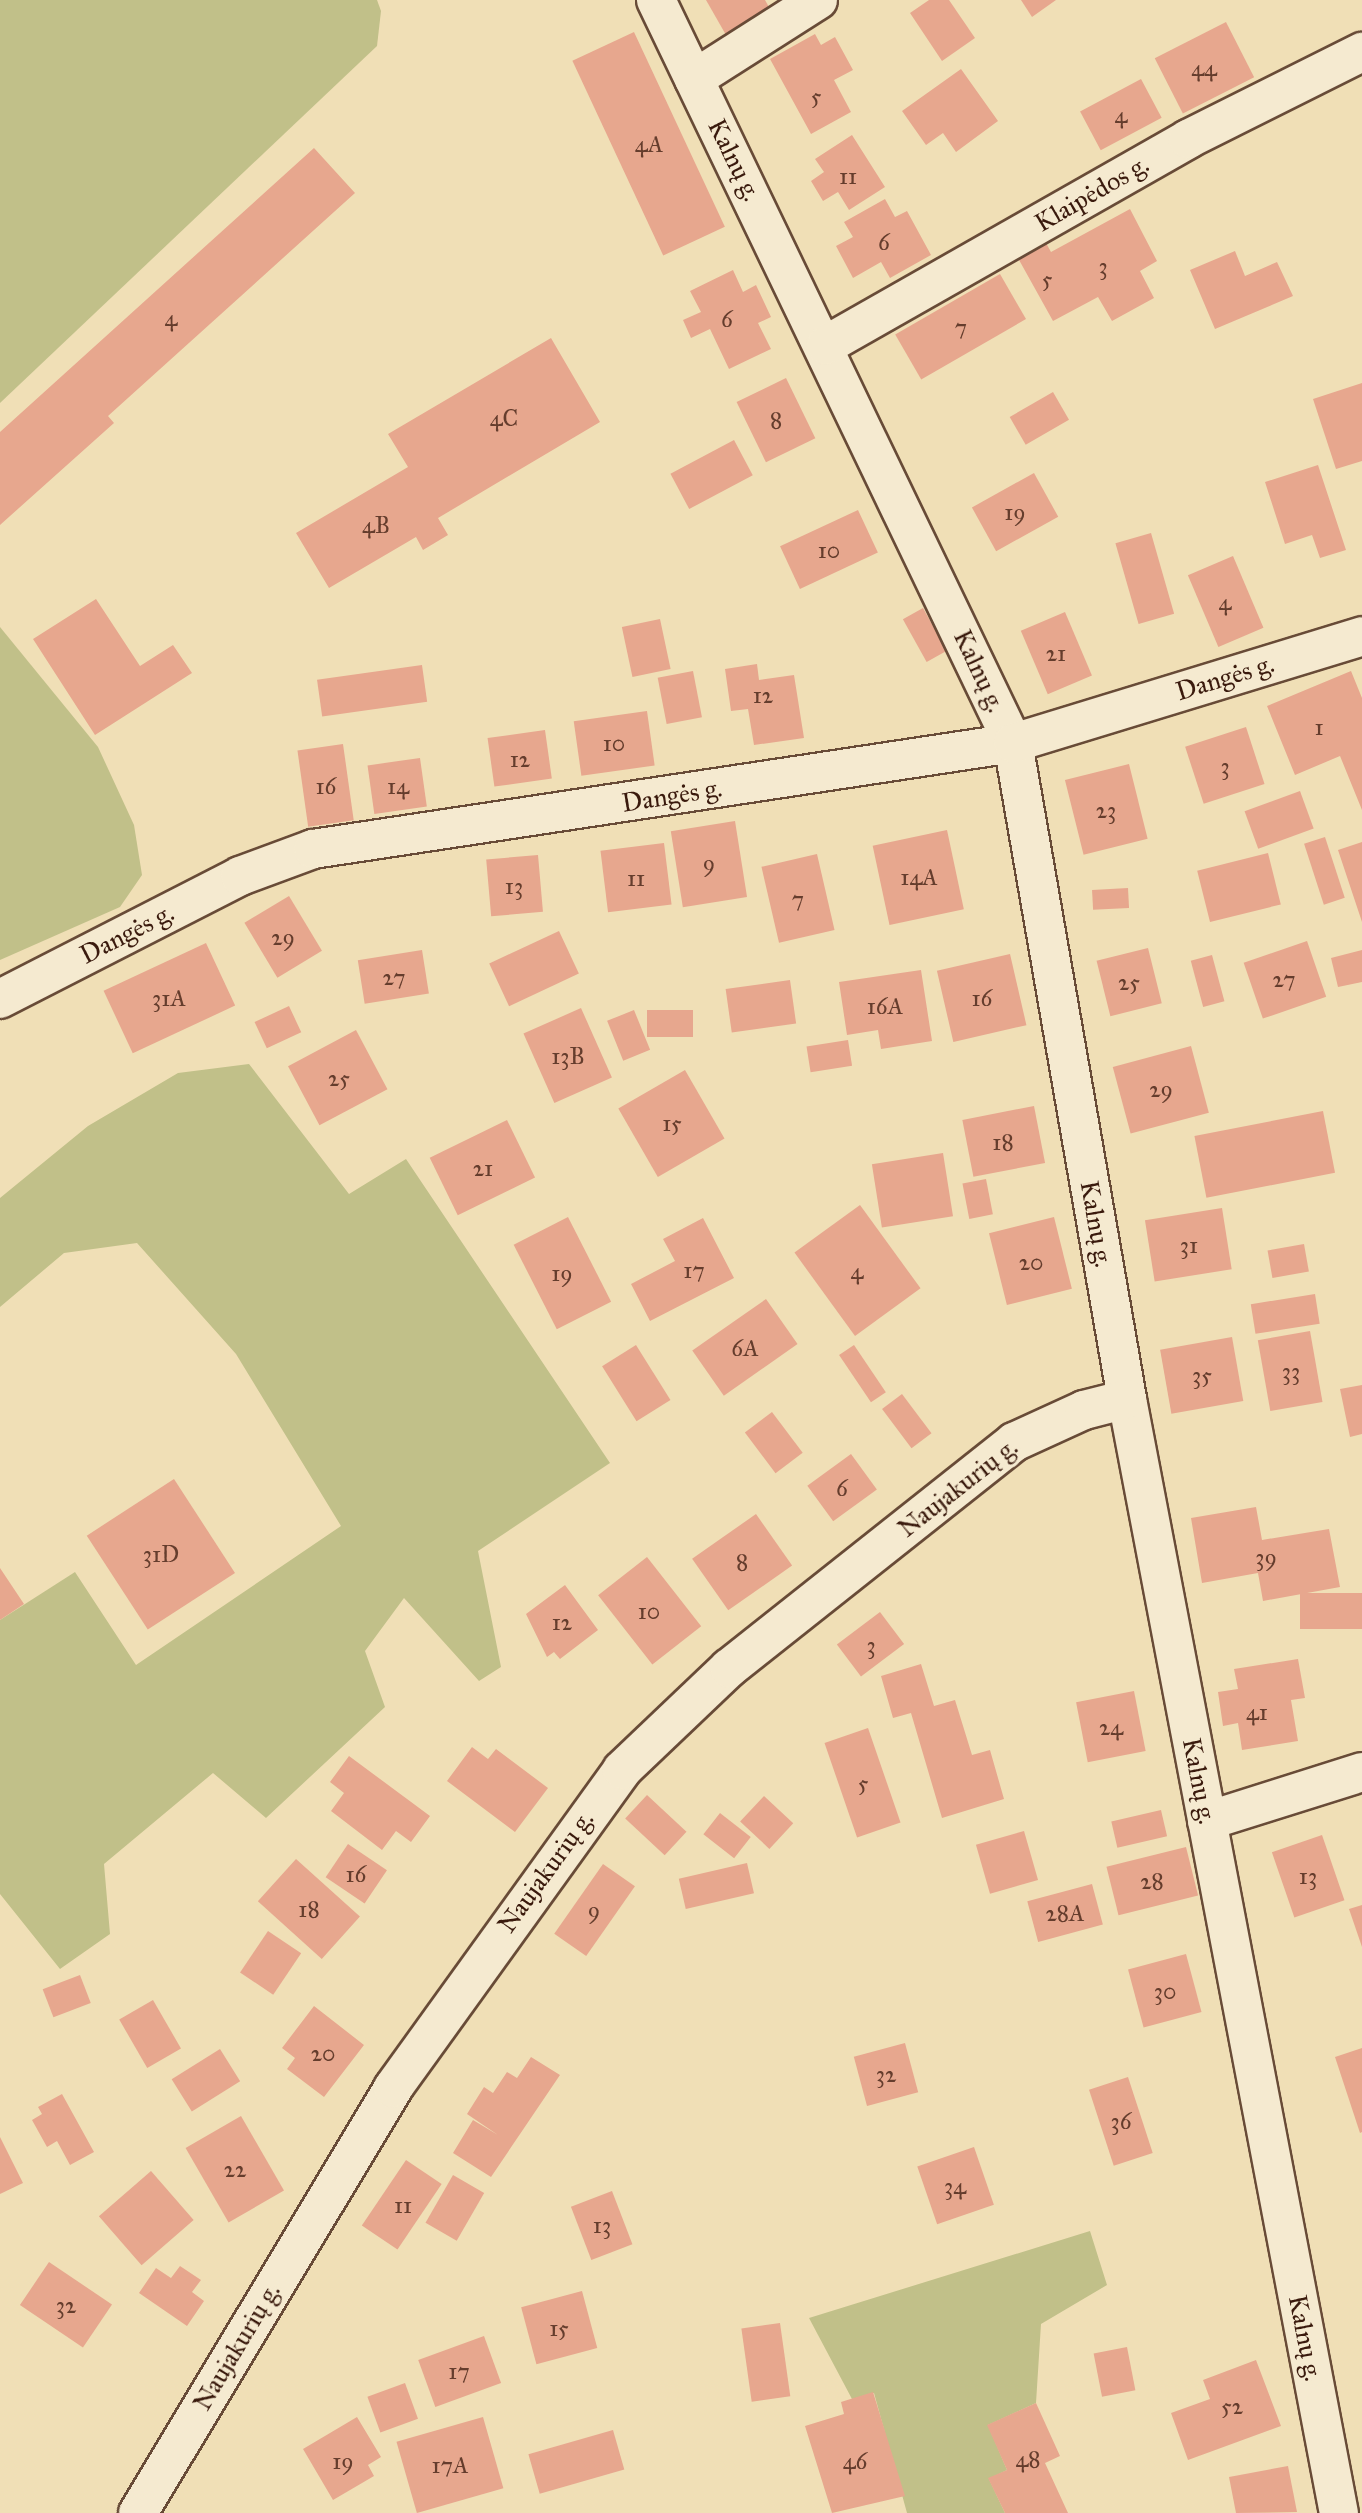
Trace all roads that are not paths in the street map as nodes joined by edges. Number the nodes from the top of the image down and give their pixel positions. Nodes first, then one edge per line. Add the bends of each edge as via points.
1 (656, 0) edge
2 (818, 0) edge
3 (1362, 52) edge
4 (694, 79) junction
5 (826, 345) junction
6 (1362, 636) edge
7 (1013, 743) junction
8 (0, 999) edge
9 (1127, 1399) junction
10 (1362, 1772) edge
11 (1207, 1821) junction
12 (138, 2513) edge
13 (1339, 2513) edge

1 - 4 street, Kalnų g.
2 - 4 street
3 - 5 street, Klaipėdos g. via 1188,139
4 - 5 street, Kalnų g.
5 - 7 street, Kalnų g.
6 - 7 street, Dangės g.
7 - 8 street, Dangės g. via 313,849 240,876
7 - 9 street, Kalnų g.
9 - 11 street, Kalnų g.
9 - 12 street, Naujakurių g. via 1084,1410 1014,1442 729,1668 622,1770 393,2088
10 - 11 street
11 - 13 street, Kalnų g.

